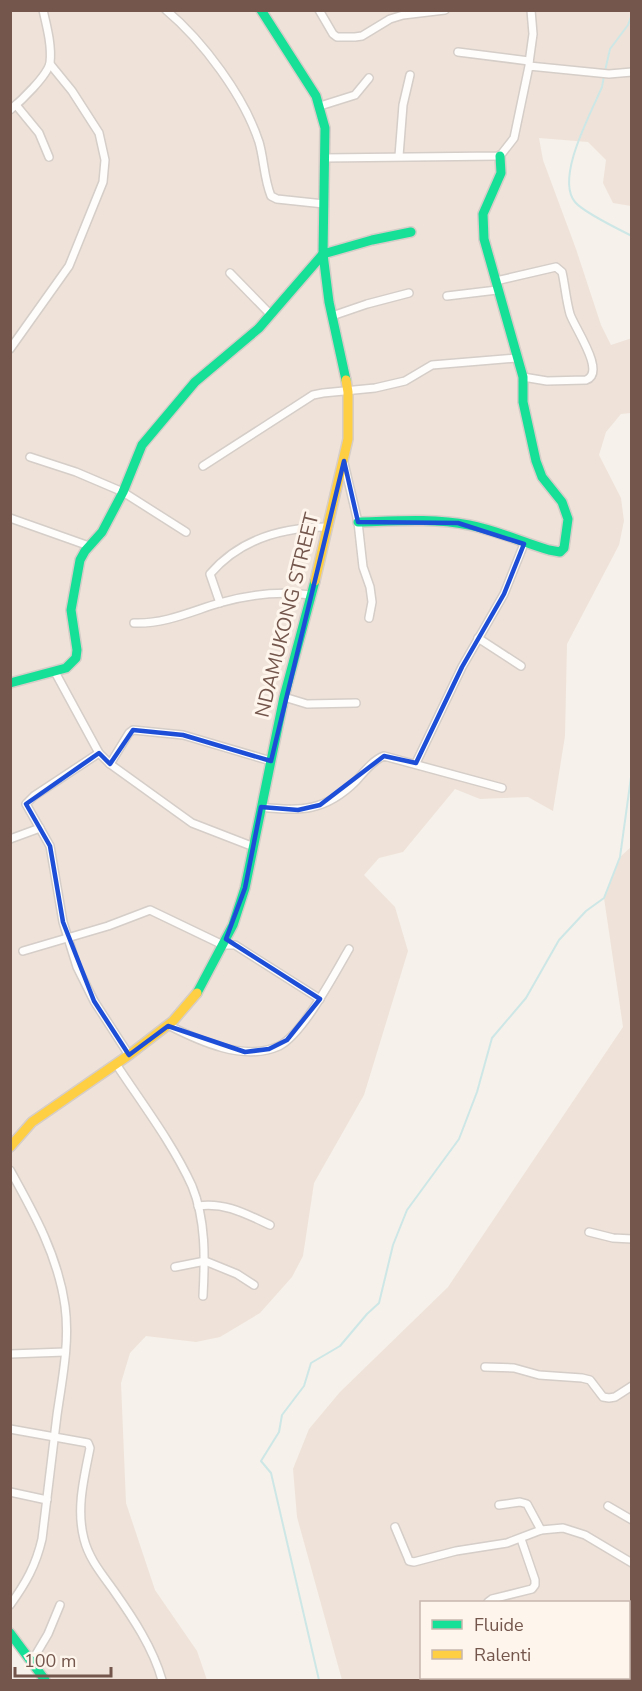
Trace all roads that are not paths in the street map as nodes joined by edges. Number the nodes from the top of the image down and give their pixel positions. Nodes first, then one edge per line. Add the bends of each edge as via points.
1 (43, 10) edge
2 (166, 10) edge
3 (275, 10) edge
4 (319, 10) edge
5 (445, 10) edge
6 (531, 10) edge
7 (263, 13) edge
8 (458, 52) dead end
9 (50, 64) junction
10 (529, 64) junction
11 (632, 72) edge
12 (410, 75) dead end
13 (369, 78) dead end
14 (320, 106) junction
15 (13, 108) edge
16 (399, 156) junction
17 (500, 156) junction
18 (49, 158) dead end
19 (324, 158) junction
20 (324, 204) junction
21 (411, 232) dead end
22 (323, 254) junction
23 (230, 273) dead end
24 (496, 286) junction
25 (409, 293) dead end
26 (447, 296) dead end
27 (270, 315) junction
28 (332, 316) junction
29 (10, 349) edge
30 (516, 357) junction
31 (523, 377) junction
32 (348, 392) junction
33 (30, 457) dead end
34 (344, 461) junction
35 (203, 466) dead end
36 (123, 492) junction
37 (10, 518) edge
38 (358, 522) junction
39 (328, 527) junction
40 (186, 532) dead end
41 (524, 544) junction
42 (89, 546) junction
43 (311, 595) junction
44 (220, 603) junction
45 (369, 618) dead end
46 (134, 623) dead end
47 (478, 638) junction
48 (521, 666) dead end
49 (55, 672) junction
50 (10, 683) edge
51 (284, 698) junction
52 (356, 703) dead end
53 (99, 753) junction
54 (271, 761) junction
55 (110, 764) junction
56 (416, 764) junction
57 (501, 788) dead end
58 (261, 807) junction
59 (40, 828) junction
60 (10, 839) edge
61 (254, 847) junction
62 (68, 938) junction
63 (223, 945) junction
64 (349, 949) dead end
65 (24, 951) dead end
66 (320, 999) junction
67 (168, 1025) junction
68 (129, 1055) junction
69 (116, 1064) junction
70 (10, 1147) edge
71 (10, 1170) edge
72 (198, 1206) junction
73 (270, 1225) dead end
74 (589, 1232) dead end
75 (632, 1239) edge
76 (205, 1262) junction
77 (175, 1268) dead end
78 (254, 1285) dead end
79 (203, 1296) dead end
80 (65, 1352) junction
81 (10, 1354) edge
82 (485, 1367) dead end
83 (632, 1386) edge
84 (10, 1429) edge
85 (55, 1436) junction
86 (10, 1492) edge
87 (47, 1500) junction
88 (499, 1504) dead end
89 (608, 1506) dead end
90 (632, 1520) edge
91 (395, 1527) dead end
92 (541, 1530) junction
93 (521, 1539) junction
94 (632, 1563) edge
95 (489, 1601) edge
96 (10, 1605) edge
97 (60, 1605) dead end
98 (10, 1633) edge
99 (32, 1661) junction
100 (45, 1680) edge
101 (162, 1680) edge

1 - 9 street
2 - 20 street via 210,57 240,103 259,143 271,196
3 - 7 main road
4 - 5 street via 337,37 355,37 403,15
6 - 10 street
7 - 14 main road, NDAMUKONG STREET
8 - 10 street
9 - 15 street
9 - 29 street via 99,133 105,160 103,182 69,266
10 - 11 street via 596,73
10 - 17 street via 514,138
12 - 16 street
13 - 14 street via 355,95
14 - 19 main road, NDAMUKONG STREET via 325,128
15 - 18 street via 39,133
16 - 17 street
16 - 19 street
17 - 24 main road via 501,173 483,214 484,239
19 - 20 main road, NDAMUKONG STREET
20 - 22 main road, NDAMUKONG STREET
21 - 22 main road
22 - 27 main road
22 - 28 main road, NDAMUKONG STREET
23 - 27 street
24 - 26 street
24 - 30 main road
24 - 31 street via 559,268 570,314 589,353 594,374 586,380
25 - 28 street
27 - 36 main road via 243,343 204,373 150,434
28 - 32 main road, NDAMUKONG STREET
30 - 31 main road
30 - 32 street via 432,365 405,381
31 - 41 main road via 536,461 568,519 560,552
32 - 34 main road, NDAMUKONG STREET
32 - 35 street via 304,399
33 - 36 street
34 - 38 street
34 - 39 main road, NDAMUKONG STREET
36 - 40 street
36 - 42 main road via 102,532
37 - 42 street
38 - 41 main road via 458,523
38 - 45 street via 371,595
39 - 43 main road, NDAMUKONG STREET
39 - 44 street via 281,532 235,552 210,574
41 - 47 street via 510,582
42 - 49 main road via 80,560 71,610 76,658
43 - 44 street via 272,593
43 - 51 main road, NDAMUKONG STREET
44 - 46 street via 170,620
47 - 48 street
47 - 56 street
49 - 50 main road
49 - 53 street
51 - 52 street via 307,704
51 - 54 main road, NDAMUKONG STREET
53 - 55 street
53 - 59 street via 29,800 28,810
54 - 55 street via 183,735 133,730
54 - 58 main road, NDAMUKONG STREET
55 - 61 street via 192,823
56 - 57 street
56 - 58 street via 384,756 348,788 321,805 298,810
58 - 61 main road, NDAMUKONG STREET
59 - 60 street
59 - 62 street via 50,846
61 - 63 main road, NDAMUKONG STREET via 239,909
62 - 63 street via 150,910
62 - 65 street
62 - 68 street via 82,981
63 - 66 street via 235,945
63 - 67 main road, NDAMUKONG STREET via 200,990
64 - 66 street
66 - 67 street via 287,1040 269,1049 234,1050 199,1040
67 - 68 main road, NDAMUKONG STREET
68 - 69 main road, NDAMUKONG STREET
69 - 70 main road, NDAMUKONG STREET via 32,1122
69 - 72 street via 180,1164
71 - 80 street via 51,1253 65,1305
72 - 73 street via 228,1207
72 - 76 street
74 - 75 street
76 - 77 street
76 - 78 street
76 - 79 street
80 - 81 street
80 - 85 street
82 - 83 street via 590,1380 603,1397 609,1398
84 - 85 street
85 - 87 street
85 - 101 street via 88,1443 80,1495 83,1538 94,1563 148,1646
86 - 87 street
87 - 96 street via 37,1560
88 - 92 street via 527,1504
89 - 90 street
91 - 93 street via 409,1562
92 - 93 street
92 - 94 street via 571,1529
93 - 95 street via 535,1585
97 - 99 street
98 - 99 main road
99 - 100 main road

